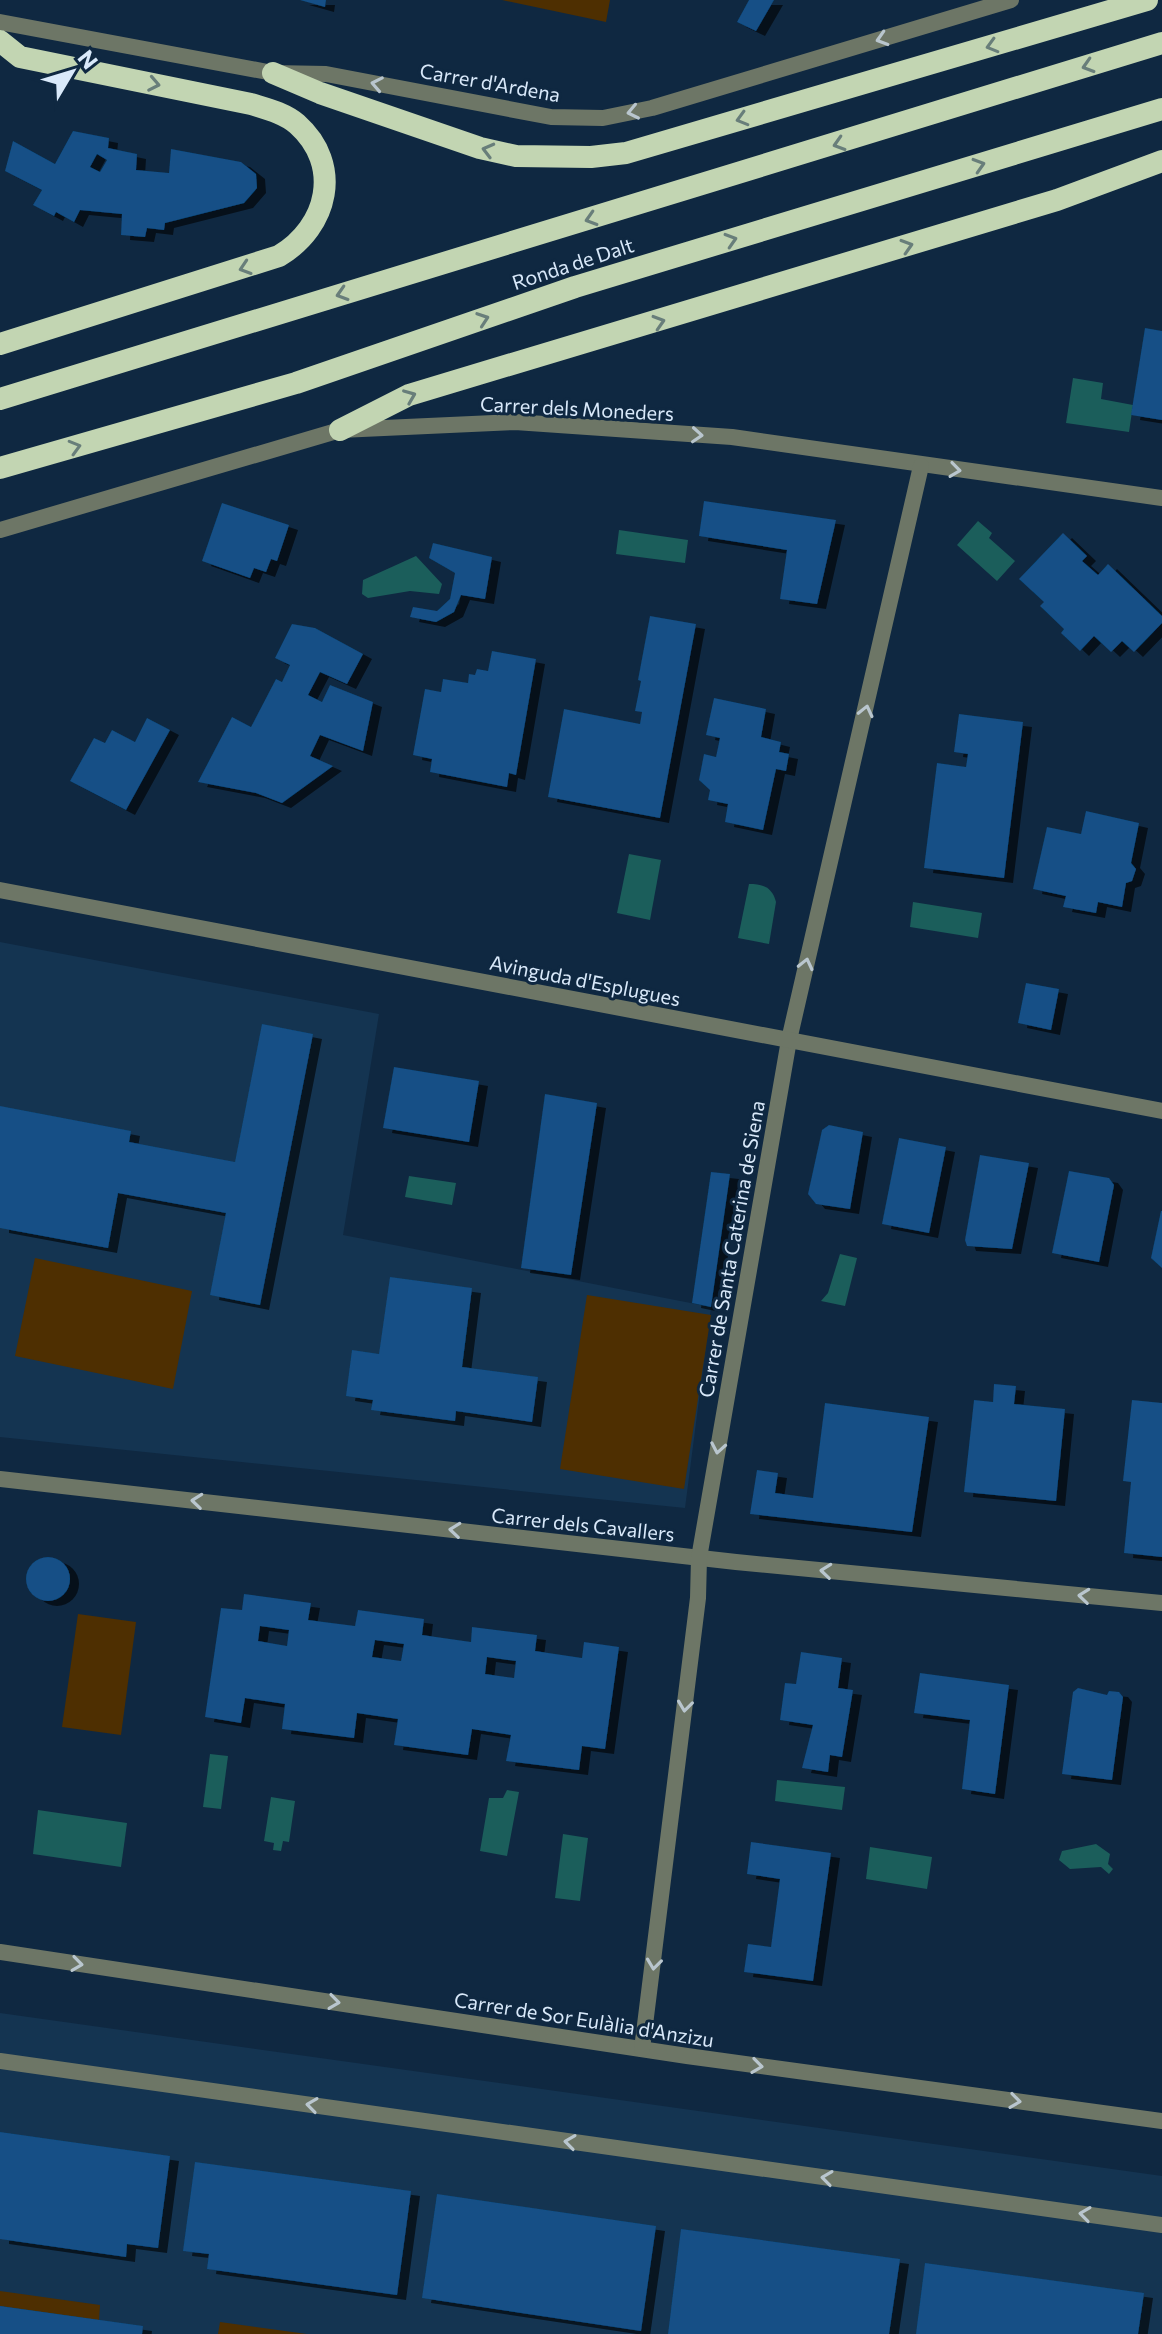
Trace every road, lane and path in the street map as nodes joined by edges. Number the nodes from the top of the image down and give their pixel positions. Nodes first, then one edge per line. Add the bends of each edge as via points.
1 (1011, 0) edge
2 (1147, 0) edge
3 (0, 22) edge
4 (0, 41) edge
5 (1162, 43) edge
6 (273, 73) junction
7 (1162, 109) edge
8 (1162, 161) edge
9 (0, 344) edge
10 (0, 399) edge
11 (340, 430) junction
12 (921, 466) junction
13 (0, 468) edge
14 (1162, 498) edge
15 (0, 530) edge
16 (0, 890) edge
17 (789, 1040) junction
18 (1162, 1111) edge
19 (0, 1479) edge
20 (699, 1558) junction
21 (1162, 1603) edge
22 (0, 1952) edge
23 (642, 2049) junction
24 (0, 2061) edge
25 (1162, 2121) edge
26 (1162, 2225) edge

1 -> 6 street, Carrer d'Ardena via 652,108 603,118 551,117 326,74
2 -> 6 highway via 626,153 591,157 516,156 480,148
3 - 6 street, Carrer d'Ardena
4 -> 9 highway via 20,57 283,115 318,152 325,191 308,233 279,256
5 -> 10 highway, Ronda de Dalt
13 -> 7 highway, Ronda de Dalt via 296,383 575,287
11 -> 8 highway via 409,395 1057,200
11 -> 12 street, Carrer dels Moneders via 515,422 732,437
11 - 15 street, Carrer dels Moneders
12 -> 14 street, Carrer dels Moneders
17 -> 12 street, Carrer de Santa Caterina de Siena
16 - 17 street, Avinguda d'Esplugues
17 - 18 street, Avinguda d'Esplugues
17 -> 20 street, Carrer de Santa Caterina de Siena
20 -> 19 street, Carrer dels Cavallers
21 -> 20 street, Carrer dels Cavallers
20 -> 23 street, Carrer de Santa Caterina de Siena
22 -> 23 street, Carrer de Sor Eulàlia d'Anzizu
23 -> 25 street, Carrer de Sor Eulàlia d'Anzizu
26 -> 24 street

